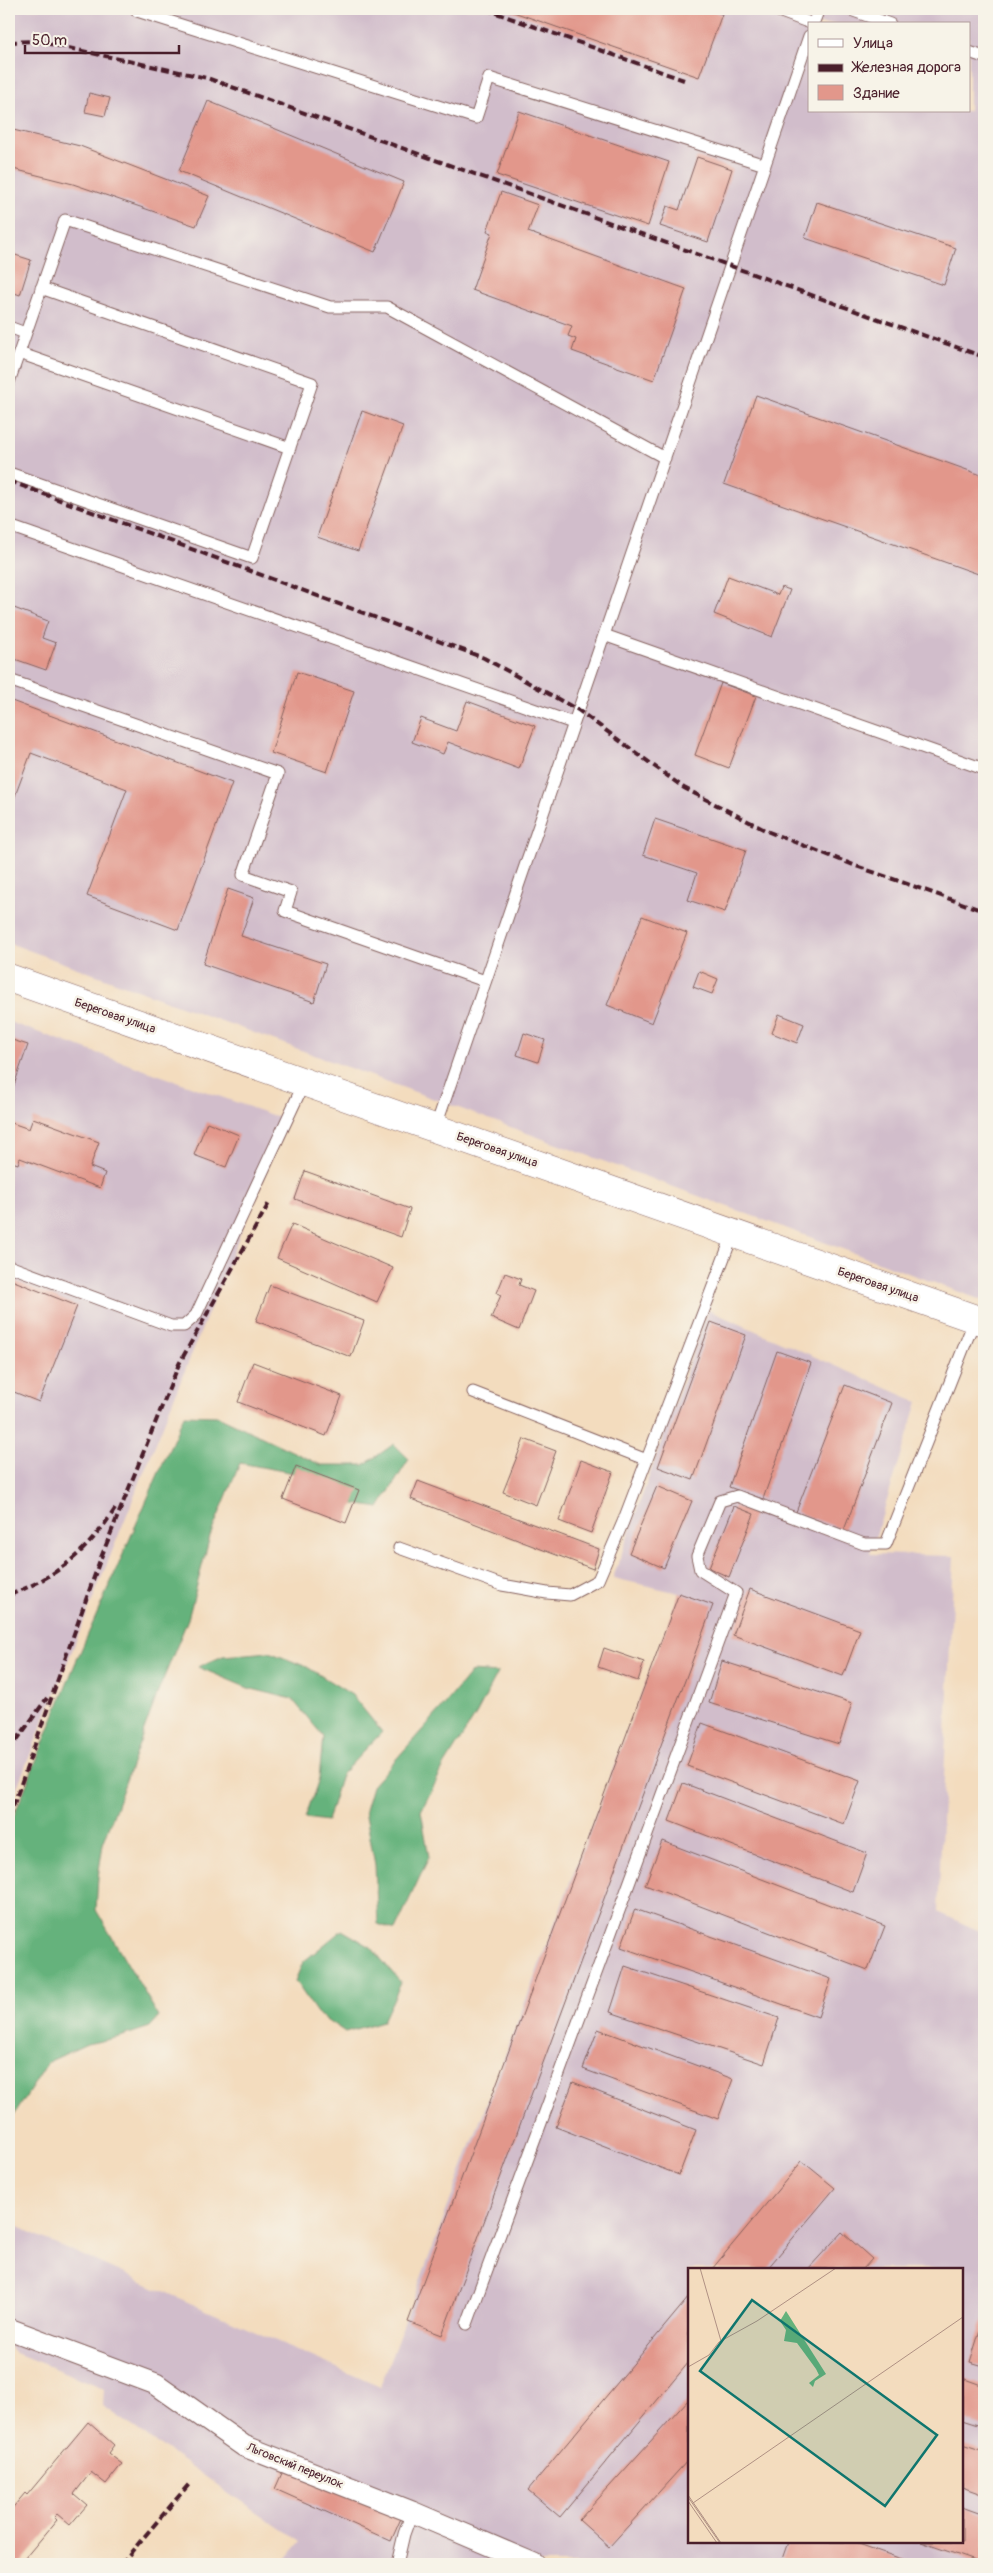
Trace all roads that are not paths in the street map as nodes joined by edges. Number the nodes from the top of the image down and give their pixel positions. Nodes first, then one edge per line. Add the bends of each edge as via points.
1 (773, 9) edge
2 (818, 9) edge
3 (848, 9) edge
4 (137, 11) dead end
5 (809, 22) edge
6 (815, 22) edge
7 (884, 22) edge
8 (808, 39) edge
9 (970, 52) edge
10 (984, 57) edge
11 (765, 165) junction
12 (41, 288) junction
13 (9, 328) edge
14 (25, 333) junction
15 (19, 353) junction
16 (9, 382) edge
17 (290, 448) junction
18 (665, 458) junction
19 (9, 473) edge
20 (9, 526) edge
21 (604, 635) junction
22 (9, 680) edge
23 (574, 723) junction
24 (984, 769) edge
25 (9, 978) edge
26 (485, 981) junction
27 (304, 1083) junction
28 (435, 1129) junction
29 (733, 1234) junction
30 (9, 1266) edge
31 (980, 1321) edge
32 (473, 1392) dead end
33 (647, 1460) junction
34 (399, 1548) dead end
35 (467, 2324) dead end
36 (9, 2329) edge
37 (412, 2512) junction
38 (397, 2564) edge
39 (534, 2564) edge

1 - 5 lane
2 - 6 lane
3 - 7 lane
4 - 11 lane via 476,118 489,78
8 - 11 lane
9 - 10 lane
11 - 18 lane
12 - 14 lane
12 - 17 lane via 312,383
12 - 18 lane via 65,220 330,306 388,307
13 - 14 lane
14 - 15 lane
15 - 16 lane
15 - 17 lane
17 - 19 lane via 252,558
18 - 21 lane
20 - 23 lane
21 - 23 lane
21 - 24 lane
22 - 26 lane via 278,774 243,875 291,892 284,912
23 - 26 lane
25 - 27 street, Береговая улица
26 - 28 lane
27 - 28 street, Береговая улица
27 - 30 lane via 196,1315 184,1326 171,1326
28 - 29 street, Береговая улица
29 - 31 street, Береговая улица
29 - 33 lane
31 - 35 lane via 886,1544 864,1544 736,1496 720,1501 697,1556 700,1570 736,1593
32 - 33 lane
33 - 34 lane via 598,1580 570,1595 502,1585
36 - 37 street, Льговский переулок via 156,2384 244,2446
37 - 38 lane
37 - 39 street, Льговский переулок

